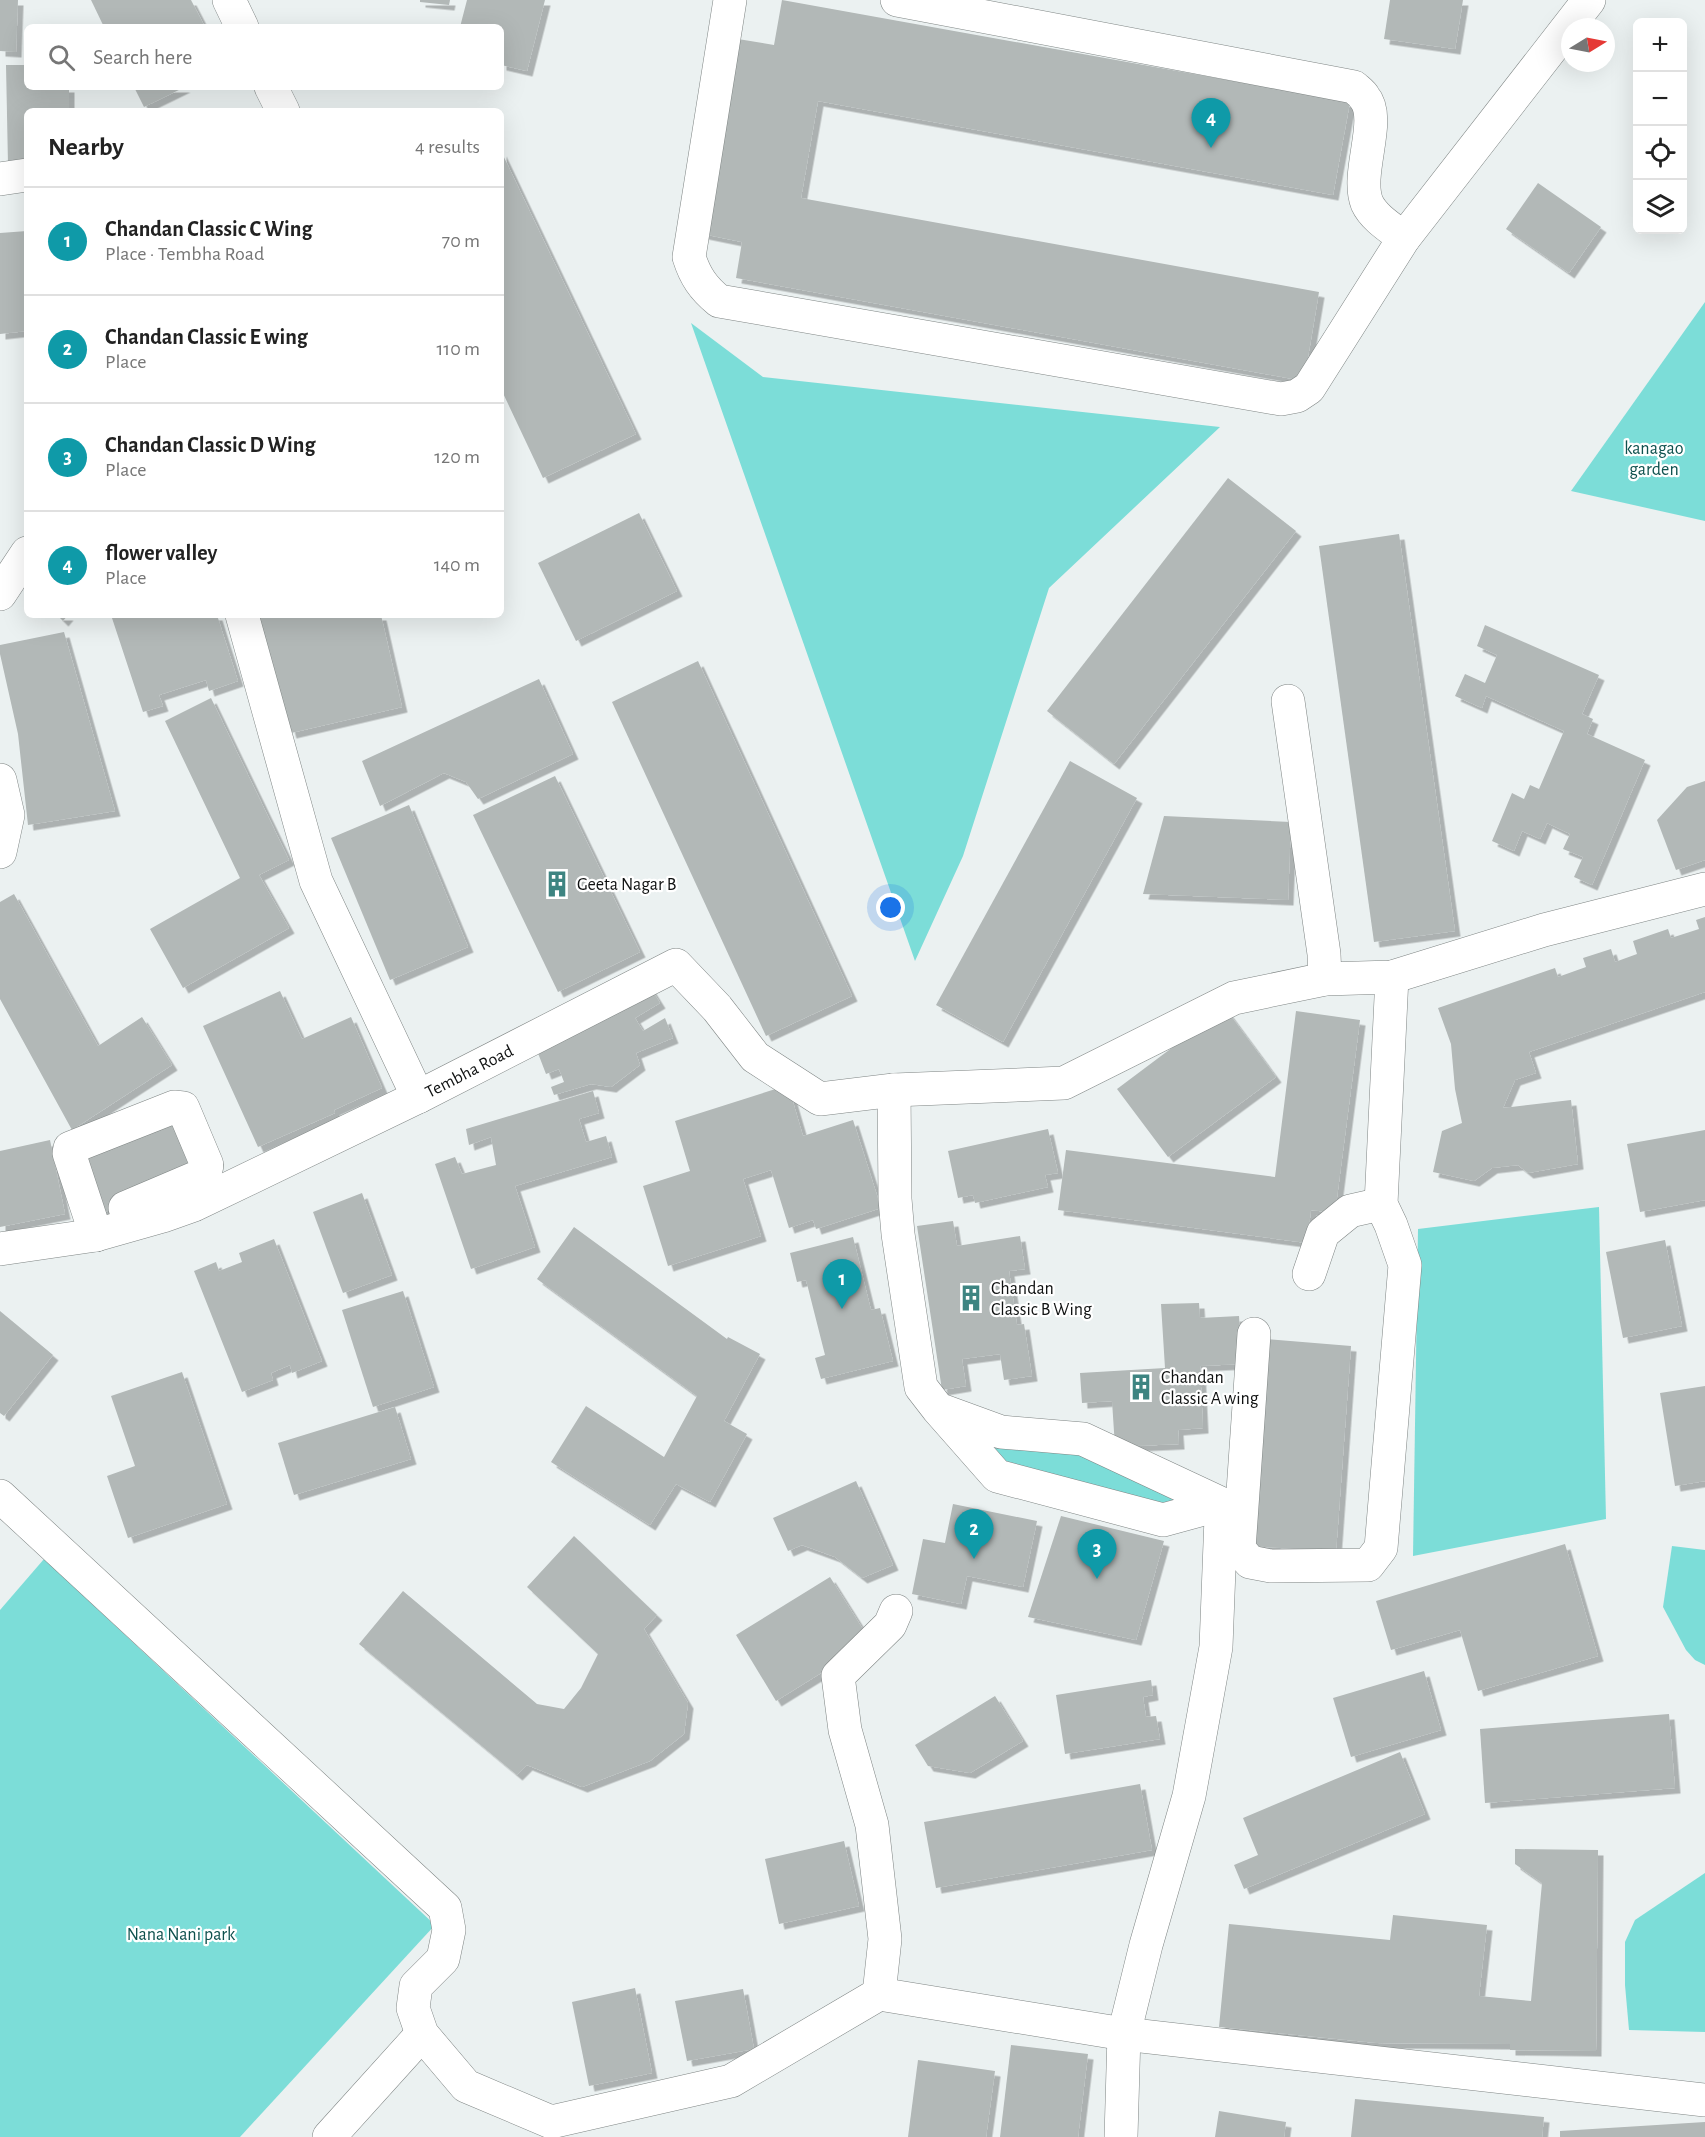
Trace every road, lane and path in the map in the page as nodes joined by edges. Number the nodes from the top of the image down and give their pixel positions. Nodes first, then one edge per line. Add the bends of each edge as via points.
1 (229, 0) edge
2 (730, 0) edge
3 (897, 0) edge
4 (1589, 0) edge
5 (241, 24) edge
6 (272, 90) edge
7 (282, 108) edge
8 (24, 175) edge
9 (0, 179) edge
10 (1404, 238) junction
11 (24, 558) edge
12 (0, 594) edge
13 (243, 618) edge
14 (1288, 701) dead end
15 (0, 780) edge
16 (0, 852) edge
17 (1705, 889) edge
18 (1392, 977) junction
19 (1325, 979) junction
20 (894, 1090) junction
21 (418, 1097) junction
22 (1380, 1204) junction
23 (0, 1249) edge
24 (1309, 1275) dead end
25 (1254, 1334) dead end
26 (938, 1409) junction
27 (0, 1496) edge
28 (1222, 1504) junction
29 (896, 1611) dead end
30 (879, 1994) junction
31 (422, 2034) junction
32 (1124, 2034) junction
33 (1705, 2100) edge
34 (329, 2137) edge
35 (1121, 2137) edge

1 - 5 street
2 - 10 street via 688,257 705,290 719,301 1281,399 1297,396 1309,388
3 - 10 street via 1354,87 1366,98 1371,116 1363,185 1368,203 1377,217
4 - 10 street
6 - 7 street
8 - 9 street
11 - 12 street
13 - 21 street via 316,881
14 - 19 street
15 - 16 street via 8,815
17 - 18 street via 1544,930
18 - 19 street
18 - 22 street
19 - 20 street via 1234,998 1064,1083
20 - 21 street, Tembha Road via 820,1099 755,1057 717,1008 676,965
20 - 26 street via 897,1234 921,1387
21 - 23 street, Tembha Road via 194,1205 163,1216
22 - 24 street via 1350,1211 1323,1233
22 - 25 street via 1405,1265 1382,1548 1368,1565 1271,1566 1250,1563 1239,1549
26 - 28 street via 1001,1432 1083,1439
26 - 28 street via 997,1476 1163,1520
27 - 31 street via 444,1908 449,1930 443,1959 416,1986 413,2008
28 - 32 street via 1216,1647 1189,1796
29 - 30 street via 890,1624 838,1676 845,1730 872,1826 885,1939
30 - 31 street via 731,2081 551,2122 466,2086
30 - 32 street
31 - 34 street
32 - 33 street
32 - 35 street

